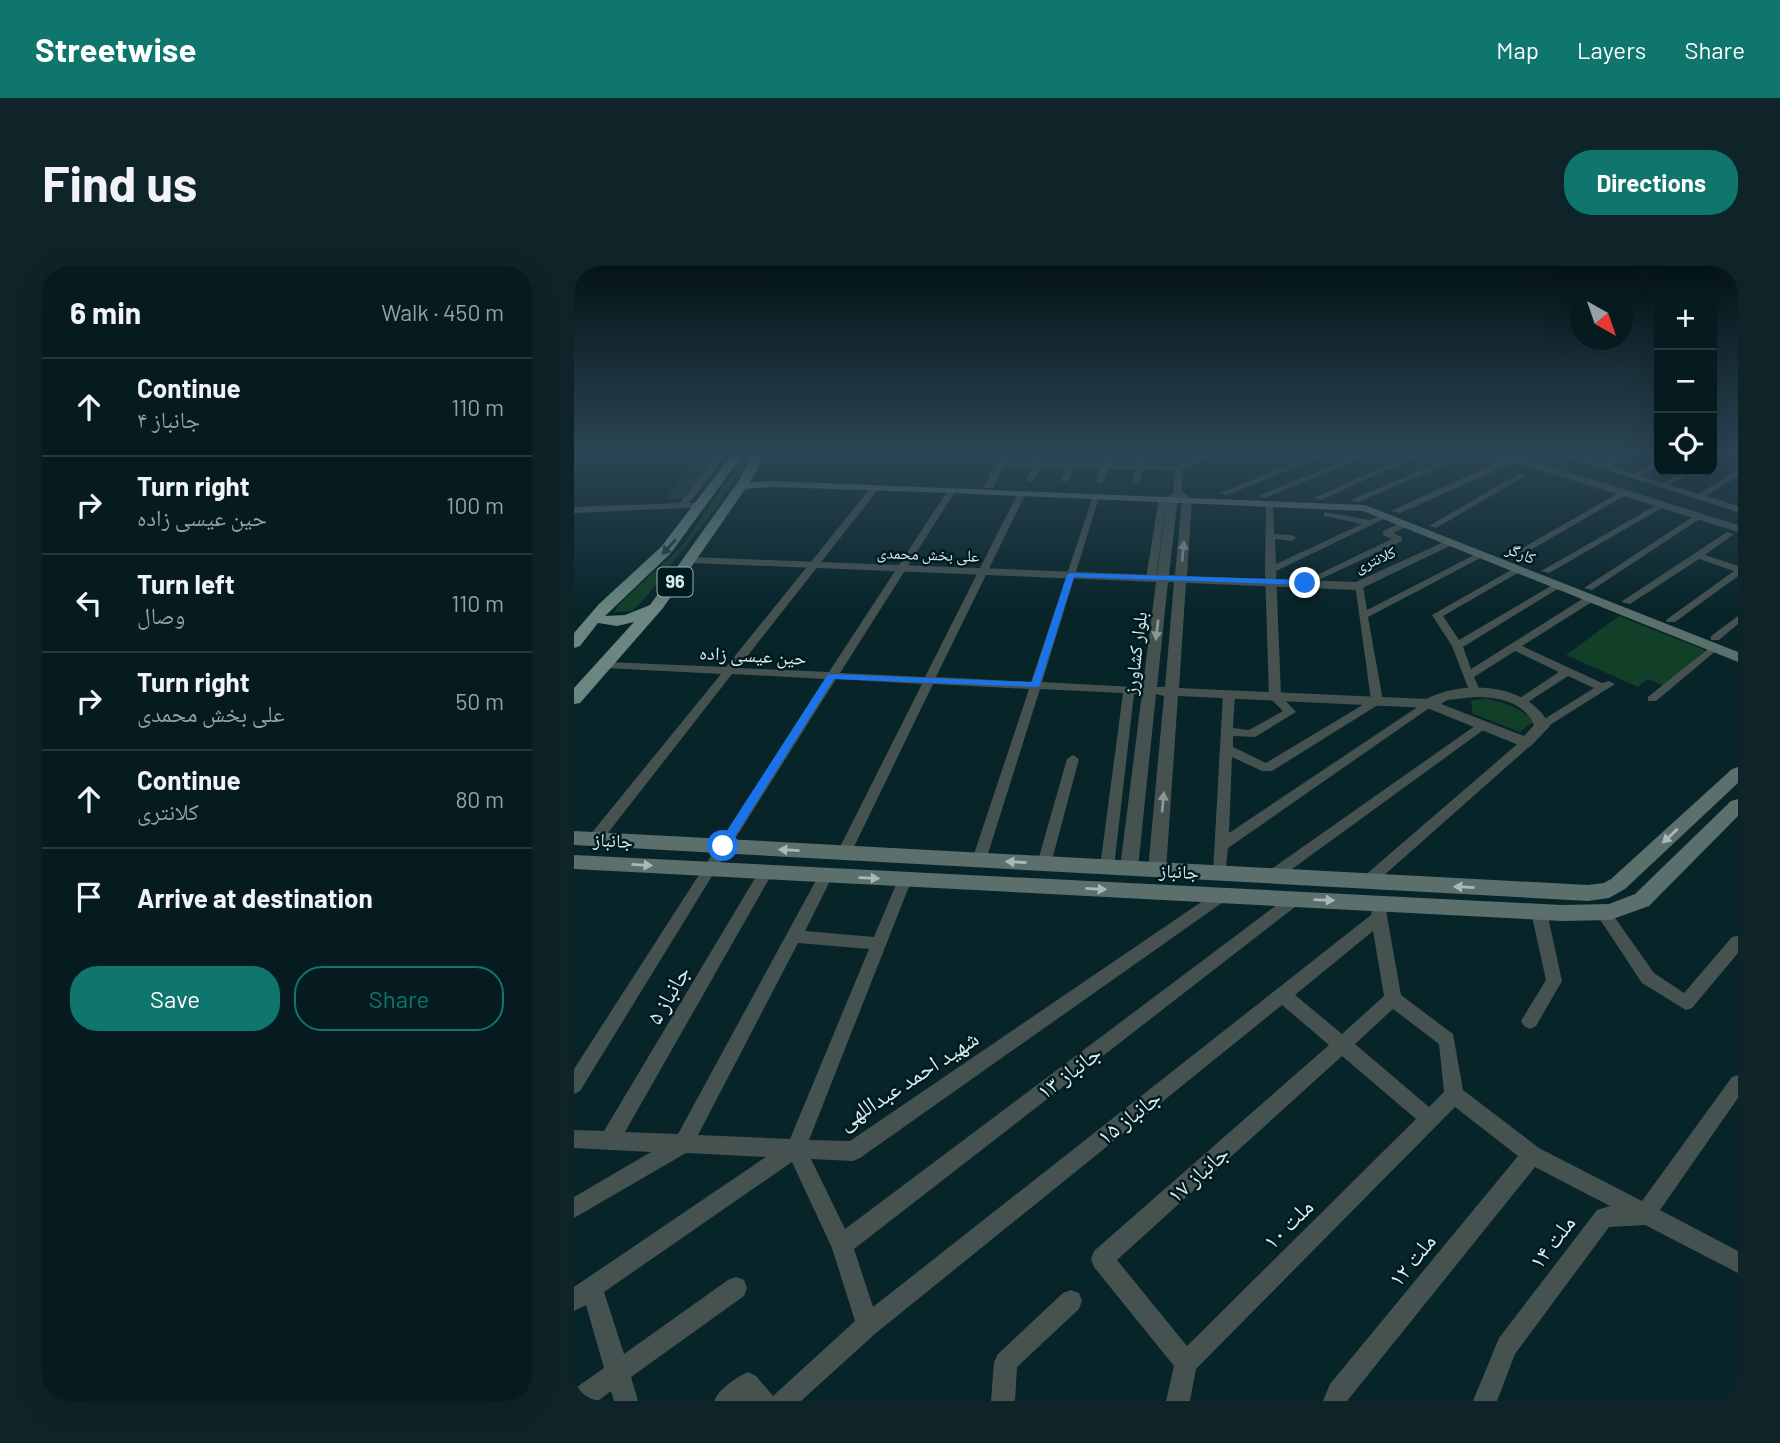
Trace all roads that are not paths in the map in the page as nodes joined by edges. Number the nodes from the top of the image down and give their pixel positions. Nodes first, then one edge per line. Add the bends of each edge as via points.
1 (682, 506) edge
2 (702, 506) edge
3 (724, 506) edge
4 (861, 506) edge
5 (941, 506) edge
6 (1015, 506) edge
7 (1094, 506) edge
8 (1173, 506) edge
9 (1176, 506) edge
10 (1267, 506) edge
11 (1340, 506) edge
12 (1370, 506) edge
13 (1420, 506) edge
14 (1468, 506) edge
15 (1605, 506) edge
16 (1661, 506) edge
17 (1666, 506) edge
18 (574, 510) edge
19 (1327, 514) dead end
20 (1700, 516) junction
21 (1398, 517) junction
22 (1371, 523) junction
23 (1433, 526) junction
24 (1734, 531) edge
25 (1270, 536) junction
26 (1292, 538) dead end
27 (1452, 542) junction
28 (1483, 555) junction
29 (1700, 556) junction
30 (692, 560) junction
31 (1515, 563) junction
32 (813, 565) junction
33 (901, 568) junction
34 (1738, 570) edge
35 (982, 571) junction
36 (1546, 571) junction
37 (1071, 575) junction
38 (1270, 576) junction
39 (1157, 578) junction
40 (1181, 578) junction
41 (1305, 583) junction
42 (1559, 585) junction
43 (1358, 586) junction
44 (1590, 593) junction
45 (662, 599) junction
46 (1626, 602) junction
47 (1363, 616) junction
48 (595, 618) junction
49 (1738, 619) edge
50 (1671, 620) junction
51 (634, 633) junction
52 (1715, 642) junction
53 (574, 643) edge
54 (1457, 646) junction
55 (1514, 646) junction
56 (1738, 647) edge
57 (574, 650) edge
58 (1738, 657) edge
59 (606, 665) junction
60 (729, 671) junction
61 (1567, 671) junction
62 (1469, 675) junction
63 (831, 676) junction
64 (929, 680) junction
65 (1036, 685) junction
66 (1129, 690) junction
67 (1150, 691) junction
68 (1172, 692) junction
69 (1475, 693) junction
70 (1229, 694) junction
71 (1275, 696) junction
72 (574, 699) edge
73 (1652, 699) dead end
74 (1377, 701) junction
75 (1521, 702) junction
76 (1429, 704) junction
77 (1482, 725) junction
78 (1542, 726) junction
79 (1227, 731) junction
80 (1526, 743) junction
81 (1226, 748) junction
82 (1073, 759) dead end
83 (1738, 773) edge
84 (1708, 802) junction
85 (1736, 808) edge
86 (584, 839) edge
87 (1222, 845) junction
88 (723, 846) junction
89 (844, 853) junction
90 (979, 860) junction
91 (574, 862) edge
92 (1044, 864) junction
93 (1107, 867) junction
94 (1129, 868) junction
95 (711, 869) junction
96 (1157, 870) junction
97 (766, 872) junction
98 (1220, 873) junction
99 (1272, 876) junction
100 (825, 877) junction
101 (905, 879) junction
102 (1368, 881) junction
103 (1127, 891) junction
104 (1158, 892) junction
105 (1554, 893) junction
106 (1221, 895) junction
107 (1295, 899) junction
108 (1379, 910) junction
109 (1539, 912) junction
110 (1603, 912) junction
111 (1562, 913) junction
112 (796, 936) junction
113 (1738, 942) edge
114 (880, 944) junction
115 (1283, 995) junction
116 (1393, 999) junction
117 (1530, 1021) dead end
118 (1342, 1045) junction
119 (1738, 1083) edge
120 (574, 1085) edge
121 (1454, 1095) junction
122 (1430, 1119) junction
123 (574, 1139) edge
124 (609, 1140) junction
125 (683, 1144) junction
126 (796, 1148) junction
127 (1532, 1154) junction
128 (574, 1208) edge
129 (1644, 1215) junction
130 (842, 1245) junction
131 (1738, 1262) edge
132 (736, 1288) dead end
133 (583, 1294) edge
134 (1071, 1301) dead end
135 (868, 1325) junction
136 (1186, 1363) junction
137 (618, 1373) junction
138 (578, 1401) edge
139 (626, 1401) edge
140 (726, 1401) edge
141 (763, 1401) edge
142 (783, 1401) edge
143 (1003, 1401) edge
144 (1178, 1401) edge
145 (1335, 1401) edge
146 (1485, 1401) edge

1 - 18 street
2 -> 48 main road, 96 via 666,550
3 - 30 main road, 96
4 - 32 street
5 - 33 street
6 - 35 street
7 - 37 street
8 - 39 street, بلوار کشاورز
40 -> 9 street, بلوار کشاورز
10 - 25 street
11 - 21 main road, کارگر
12 - 21 main road, کارگر
13 - 21 street
14 - 23 street
15 - 31 street
16 - 36 street
17 - 20 street
19 - 22 street
20 - 24 street
20 - 44 street
21 - 22 street
21 - 23 main road, کارگر
21 - 27 main road, کارگر
21 - 41 street via 1385,533 1399,539
22 - 38 street
23 - 31 main road, کارگر
24 - 29 street
25 - 26 street
25 - 38 street
27 - 28 main road, کارگر
27 - 43 street, کلانتری
28 - 31 main road, کارگر
28 - 47 street
29 - 34 street
29 - 46 street
30 - 32 street, علی بخش محمدی
30 - 45 main road, 96
31 - 36 main road, کارگر
31 - 42 main road, کارگر
31 - 54 street via 1437,615
32 - 33 street, علی بخش محمدی
32 - 60 street
33 - 35 street, علی بخش محمدی
33 - 63 street
34 - 50 street
35 - 37 street, علی بخش محمدی
35 - 64 street
36 - 44 main road, کارگر
37 - 39 street, علی بخش محمدی
37 - 65 street
38 - 40 street, کلانتری
38 - 41 street, کلانتری
38 - 71 street
39 - 40 street, کلانتری
39 -> 67 street, بلوار کشاورز
40 - 68 street, بلوار کشاورز
41 - 43 street, کلانتری
42 - 44 main road, کارگر
42 - 54 street
43 - 47 street
44 - 46 main road, کارگر
44 - 52 main road, کارگر
44 - 55 street
45 - 48 main road via 640,616 607,621
45 - 51 main road, 96
46 - 50 main road, کارگر
47 - 74 street
48 - 53 main road, 96
49 - 52 street
50 - 52 main road, کارگر
51 - 57 main road via 612,633
51 - 59 main road, 96
52 - 56 main road, کارگر
52 - 58 main road, کارگر
52 - 73 street
54 - 62 street
55 - 61 street
55 - 62 street
59 - 60 street, حین عیسی زاده
59 - 72 main road, 96
60 - 63 street, حین عیسی زاده
60 - 86 street
61 - 75 street
61 - 78 street via 1606,686
62 - 69 street
63 - 64 street, حین عیسی زاده
63 - 88 street
64 - 65 street, حین عیسی زاده
64 - 89 street
65 - 66 street, حین عیسی زاده
65 - 90 street
66 - 67 street, حین عیسی زاده
66 - 93 street
67 - 68 street
67 - 94 street, بلوار کشاورز
68 - 70 street
96 -> 68 street, بلوار کشاورز
69 - 75 street
69 - 76 street via 1444,696
70 - 71 street
70 - 79 street
71 - 74 street
71 - 79 street via 1290,712 1251,734
74 - 76 street
74 - 81 street via 1267,768
75 - 78 street via 1539,716
76 - 77 street
76 - 87 street
77 - 80 street
77 - 99 street
78 - 80 street
79 - 81 street
80 - 102 street
81 - 87 street
82 - 92 street
83 - 84 main road, جانباز
84 - 85 main road
84 -> 105 main road, جانباز via 1609,890
85 - 110 main road, جانباز via 1642,900
86 - 88 main road, جانباز
87 - 98 street
89 -> 88 main road, جانباز
88 - 95 street
89 - 90 main road, جانباز
92 -> 90 main road, جانباز
91 -> 95 main road, جانباز
92 - 93 main road, جانباز
93 - 94 main road, جانباز
94 - 96 main road, جانباز
94 - 103 main road
95 - 97 main road, جانباز
95 - 120 street
96 - 98 main road, جانباز
96 - 104 main road
97 - 100 main road, جانباز
97 - 124 street, جانباز ۵
98 - 99 main road, جانباز
99 - 102 main road, جانباز
100 -> 101 main road, جانباز
100 - 112 street
101 -> 103 main road, جانباز
101 - 114 street
105 -> 102 main road, جانباز
103 - 104 main road, جانباز
104 - 106 main road, جانباز
105 - 111 main road
106 - 107 main road, جانباز
106 - 126 street, شهید احمد عبداللهی via 853,1151
107 -> 108 main road, جانباز
107 - 130 street, جانباز ۱۳
108 - 109 main road, جانباز
108 - 115 street, جانباز ۱۵
108 - 116 street
109 - 111 main road, جانباز
109 - 117 street via 1554,981
110 - 111 main road, جانباز
110 - 113 street via 1648,978 1686,1003
112 - 114 street
112 - 125 street
114 - 126 street
115 - 118 street
115 - 135 street, جانباز ۱۵
116 - 118 street, جانباز ۱۷
116 - 121 street via 1447,1040
118 - 122 street
118 - 136 street, جانباز ۱۷ via 1102,1259
119 - 129 street
121 - 122 street, ملت ۱۰
121 - 127 street
122 - 136 street, ملت ۱۰
123 - 124 street, شهید احمد عبداللهی
124 - 125 street, شهید احمد عبداللهی
125 - 126 street, شهید احمد عبداللهی
125 - 128 street
126 - 130 street
126 - 133 street
127 - 129 street
127 - 145 street, ملت ۱۲
129 - 131 street
129 - 146 street, ملت ۱۴ via 1604,1217 1507,1346
130 - 135 street
132 - 137 street
133 - 137 street
134 - 143 street via 1006,1362
135 - 142 street, جانباز ۱۵
136 - 144 street
137 - 138 street
137 - 139 street
140 - 141 street via 748,1384

